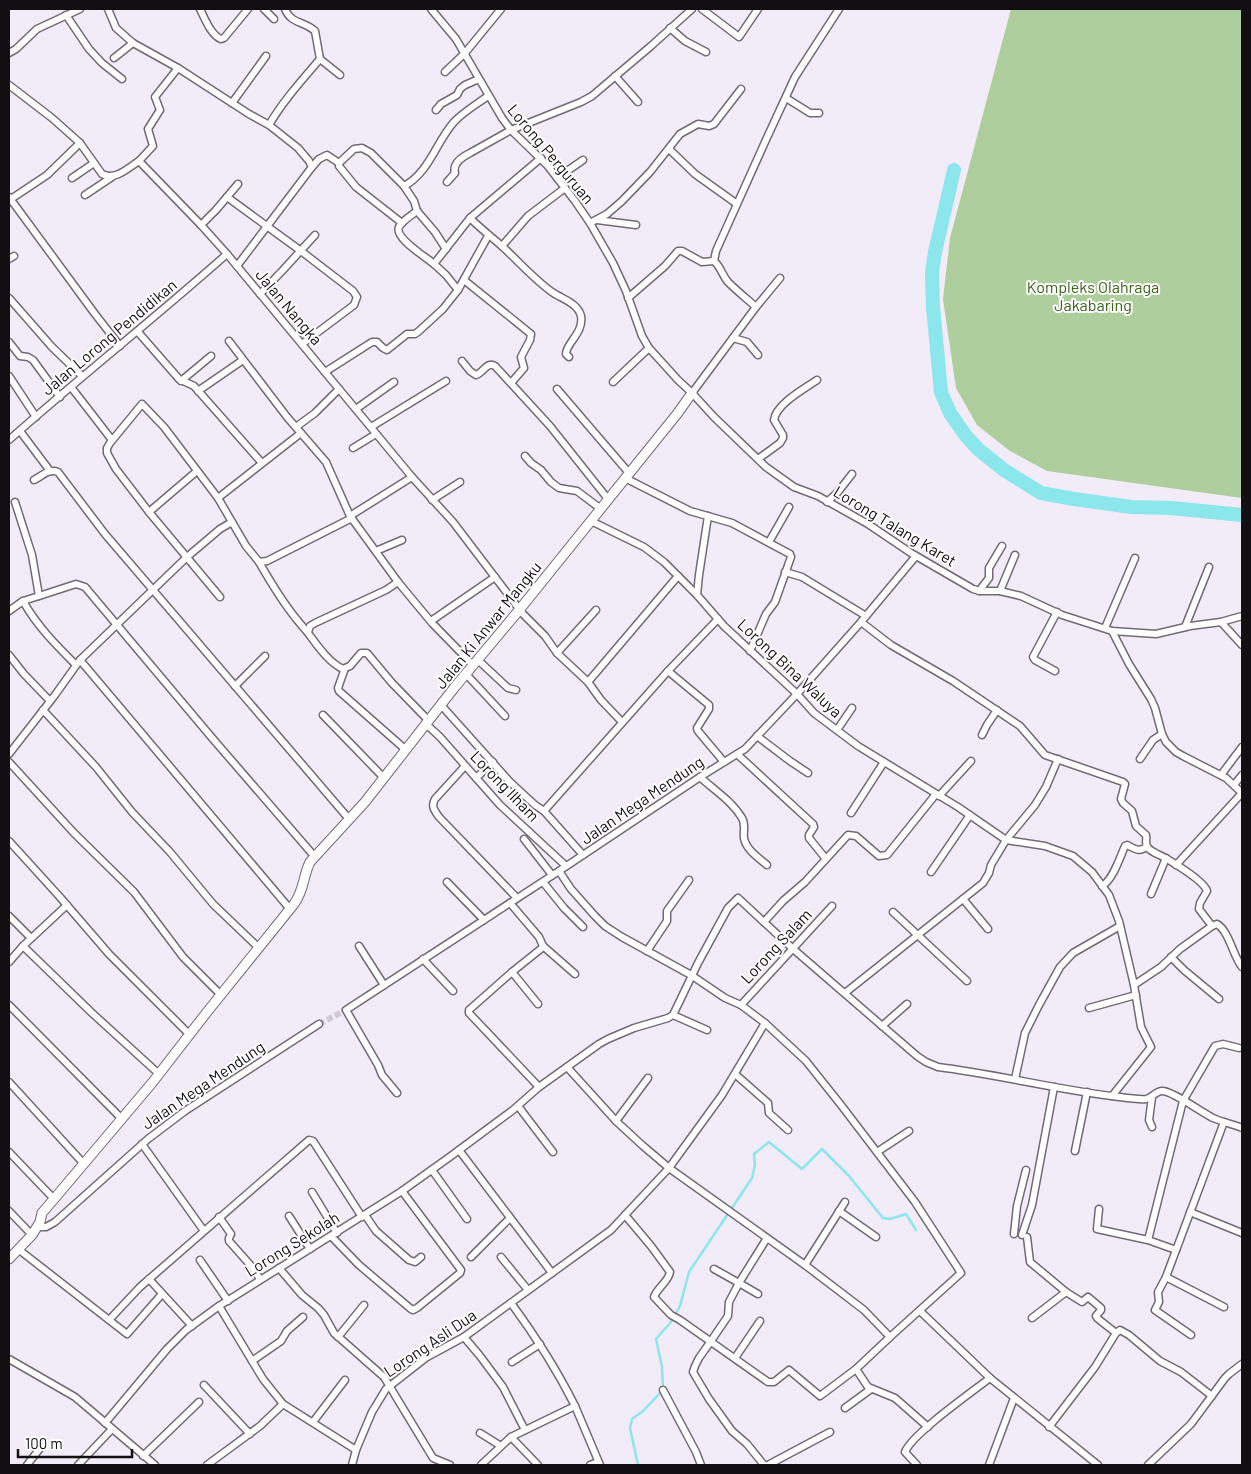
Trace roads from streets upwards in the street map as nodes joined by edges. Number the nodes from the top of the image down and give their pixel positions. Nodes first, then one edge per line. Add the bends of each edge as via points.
1 (80, 9) edge
2 (108, 9) edge
3 (200, 9) edge
4 (248, 9) edge
5 (264, 9) edge
6 (284, 9) edge
7 (431, 9) edge
8 (501, 9) edge
9 (692, 9) edge
10 (702, 9) edge
11 (758, 9) edge
12 (839, 9) edge
13 (66, 15) junction
14 (274, 19) dead end
15 (670, 28) junction
16 (133, 43) junction
17 (706, 52) dead end
18 (9, 53) edge
19 (465, 53) junction
20 (266, 56) dead end
21 (114, 58) dead end
22 (320, 59) junction
23 (178, 68) junction
24 (445, 72) dead end
25 (340, 75) dead end
26 (615, 76) junction
27 (122, 79) dead end
28 (479, 79) junction
29 (9, 85) edge
30 (741, 89) dead end
31 (488, 96) junction
32 (786, 98) junction
33 (638, 102) dead end
34 (232, 103) junction
35 (436, 110) dead end
36 (818, 113) dead end
37 (269, 125) junction
38 (511, 130) junction
39 (80, 143) junction
40 (669, 149) junction
41 (541, 158) junction
42 (583, 160) dead end
43 (139, 161) junction
44 (94, 163) junction
45 (339, 164) junction
46 (312, 167) junction
47 (113, 176) junction
48 (72, 178) dead end
49 (557, 178) junction
50 (447, 182) dead end
51 (238, 184) dead end
52 (404, 186) junction
53 (566, 188) junction
54 (85, 195) dead end
55 (227, 197) junction
56 (10, 198) edge
57 (737, 204) junction
58 (417, 211) junction
59 (470, 218) junction
60 (593, 222) junction
61 (402, 223) junction
62 (201, 225) junction
63 (636, 225) dead end
64 (268, 226) junction
65 (315, 235) dead end
66 (488, 236) junction
67 (502, 246) junction
68 (446, 249) junction
69 (301, 251) junction
70 (227, 254) junction
71 (714, 261) junction
72 (434, 264) junction
73 (237, 266) junction
74 (780, 278) dead end
75 (464, 280) junction
76 (458, 290) junction
77 (260, 294) junction
78 (9, 298) edge
79 (628, 298) junction
80 (756, 307) junction
81 (138, 332) junction
82 (734, 338) junction
83 (229, 341) dead end
84 (9, 342) edge
85 (302, 344) junction
86 (120, 346) junction
87 (649, 348) junction
88 (758, 355) dead end
89 (211, 356) dead end
90 (569, 357) dead end
91 (243, 360) junction
92 (462, 361) dead end
93 (325, 372) junction
94 (9, 376) edge
95 (82, 376) junction
96 (817, 380) dead end
97 (181, 381) junction
98 (446, 381) dead end
99 (394, 382) dead end
100 (613, 382) dead end
101 (511, 383) junction
102 (70, 387) junction
103 (339, 389) junction
104 (557, 389) dead end
105 (198, 392) junction
106 (692, 393) junction
107 (60, 397) junction
108 (356, 409) junction
109 (36, 417) junction
110 (296, 426) junction
111 (371, 427) junction
112 (20, 431) junction
113 (301, 434) junction
114 (376, 434) junction
115 (9, 440) edge
116 (112, 440) junction
117 (353, 448) dead end
118 (525, 456) dead end
119 (758, 459) junction
120 (262, 463) junction
121 (50, 471) junction
122 (197, 471) junction
123 (852, 474) dead end
124 (627, 475) junction
125 (412, 477) junction
126 (34, 480) dead end
127 (460, 482) dead end
128 (218, 498) junction
129 (608, 499) junction
130 (432, 500) junction
131 (15, 502) dead end
132 (827, 502) junction
133 (789, 507) dead end
134 (601, 509) junction
135 (149, 512) junction
136 (708, 516) junction
137 (351, 517) junction
138 (591, 521) junction
139 (232, 522) junction
140 (402, 540) dead end
141 (769, 542) junction
142 (1002, 546) dead end
143 (376, 551) junction
144 (916, 556) junction
145 (1016, 556) dead end
146 (187, 557) junction
147 (1136, 558) dead end
148 (259, 562) junction
149 (1209, 567) dead end
150 (785, 572) junction
151 (495, 576) junction
152 (678, 576) junction
153 (398, 582) junction
154 (153, 590) junction
155 (979, 591) junction
156 (1000, 591) junction
157 (697, 595) junction
158 (39, 596) junction
159 (220, 597) dead end
160 (23, 600) junction
161 (520, 610) junction
162 (596, 610) dead end
163 (9, 611) edge
164 (1057, 612) junction
165 (866, 616) junction
166 (1242, 616) edge
167 (718, 619) junction
168 (431, 621) junction
169 (861, 622) junction
170 (1221, 622) junction
171 (117, 624) junction
172 (1185, 627) junction
173 (1109, 630) junction
174 (308, 632) junction
175 (1242, 646) edge
176 (750, 651) junction
177 (557, 653) junction
178 (9, 655) edge
179 (265, 656) dead end
180 (78, 663) junction
181 (475, 663) junction
182 (343, 669) junction
183 (1055, 670) dead end
184 (668, 671) junction
185 (466, 674) junction
186 (588, 682) junction
187 (235, 686) junction
188 (516, 690) dead end
189 (797, 694) junction
190 (50, 702) junction
191 (441, 705) junction
192 (852, 708) dead end
193 (43, 710) junction
194 (997, 710) junction
195 (323, 715) dead end
196 (505, 716) dead end
197 (427, 722) junction
198 (622, 722) junction
199 (837, 730) junction
200 (1162, 734) junction
201 (982, 735) dead end
202 (757, 736) junction
203 (1242, 747) edge
204 (406, 750) junction
205 (9, 754) edge
206 (737, 754) junction
207 (1058, 759) junction
208 (1140, 759) dead end
209 (970, 761) dead end
210 (9, 762) edge
211 (493, 762) junction
212 (724, 762) junction
213 (884, 762) junction
214 (465, 766) junction
215 (808, 774) dead end
216 (1242, 774) edge
217 (1221, 775) junction
218 (700, 777) junction
219 (384, 778) junction
220 (476, 778) junction
221 (1234, 785) junction
222 (1242, 793) edge
223 (937, 795) junction
224 (544, 811) junction
225 (851, 813) dead end
226 (970, 815) junction
227 (349, 819) junction
228 (524, 839) dead end
229 (1006, 840) junction
230 (9, 841) edge
231 (1147, 846) junction
232 (583, 855) junction
233 (315, 857) junction
234 (1166, 858) junction
235 (826, 859) junction
236 (767, 865) dead end
237 (1176, 865) junction
238 (566, 866) junction
239 (559, 871) junction
240 (931, 872) dead end
241 (552, 875) junction
242 (689, 880) dead end
243 (447, 882) dead end
244 (543, 882) junction
245 (1102, 886) junction
246 (1151, 894) dead end
247 (517, 898) junction
248 (963, 899) junction
249 (510, 903) junction
250 (67, 905) junction
251 (832, 906) dead end
252 (290, 909) junction
253 (893, 912) dead end
254 (9, 916) edge
255 (484, 920) junction
256 (764, 922) junction
257 (1120, 926) junction
258 (1212, 926) junction
259 (583, 927) dead end
260 (988, 929) dead end
261 (918, 935) junction
262 (31, 938) junction
263 (23, 946) junction
264 (359, 946) dead end
265 (544, 946) junction
266 (259, 948) junction
267 (792, 948) junction
268 (647, 951) junction
269 (1171, 957) junction
270 (423, 959) junction
271 (9, 962) edge
272 (1242, 967) edge
273 (512, 972) junction
274 (575, 974) dead end
275 (691, 975) junction
276 (967, 981) dead end
277 (384, 985) junction
278 (1134, 985) junction
279 (453, 992) dead end
280 (845, 993) junction
281 (221, 995) junction
282 (1136, 996) junction
283 (1219, 1000) dead end
284 (538, 1004) dead end
285 (907, 1004) dead end
286 (9, 1005) edge
287 (741, 1005) junction
288 (1089, 1008) dead end
289 (673, 1015) junction
290 (319, 1024) tunnel mouth
291 (765, 1024) junction
292 (882, 1026) junction
293 (707, 1030) dead end
294 (190, 1035) junction
295 (1239, 1048) dead end
296 (567, 1067) junction
297 (158, 1074) junction
298 (735, 1074) junction
299 (648, 1078) dead end
300 (1015, 1079) junction
301 (9, 1082) edge
302 (540, 1087) junction
303 (1054, 1087) junction
304 (397, 1092) dead end
305 (1087, 1092) junction
306 (1112, 1096) junction
307 (1152, 1096) junction
308 (1183, 1101) junction
309 (516, 1108) junction
310 (122, 1119) junction
311 (616, 1121) junction
312 (1224, 1122) junction
313 (1241, 1126) edge
314 (1152, 1127) dead end
315 (788, 1130) dead end
316 (909, 1131) dead end
317 (142, 1144) junction
318 (459, 1150) junction
319 (1075, 1151) dead end
320 (9, 1152) edge
321 (553, 1152) dead end
322 (877, 1152) junction
323 (84, 1164) junction
324 (669, 1168) junction
325 (432, 1170) junction
326 (1026, 1170) dead end
327 (402, 1191) junction
328 (312, 1192) dead end
329 (54, 1199) junction
330 (845, 1202) dead end
331 (1099, 1209) dead end
332 (839, 1210) junction
333 (9, 1211) edge
334 (1190, 1212) junction
335 (625, 1215) junction
336 (289, 1216) dead end
337 (364, 1216) junction
338 (219, 1218) junction
339 (510, 1218) junction
340 (467, 1219) dead end
341 (204, 1231) junction
342 (33, 1233) junction
343 (1242, 1233) edge
344 (334, 1234) junction
345 (1014, 1234) dead end
346 (876, 1237) dead end
347 (767, 1238) junction
348 (1148, 1240) junction
349 (18, 1249) junction
350 (310, 1249) junction
351 (1176, 1250) junction
352 (501, 1256) dead end
353 (421, 1257) dead end
354 (471, 1257) dead end
355 (9, 1259) edge
356 (200, 1260) dead end
357 (805, 1265) junction
358 (280, 1268) junction
359 (714, 1269) dead end
360 (552, 1273) junction
361 (1166, 1277) junction
362 (149, 1279) junction
363 (260, 1279) junction
364 (739, 1283) junction
365 (528, 1290) junction
366 (1066, 1292) junction
367 (162, 1294) junction
368 (758, 1294) dead end
369 (228, 1301) junction
370 (511, 1303) junction
371 (364, 1304) dead end
372 (219, 1306) junction
373 (1224, 1307) dead end
374 (920, 1311) junction
375 (303, 1317) dead end
376 (1032, 1318) dead end
377 (110, 1319) junction
378 (760, 1321) dead end
379 (192, 1326) junction
380 (1116, 1334) junction
381 (1191, 1335) dead end
382 (890, 1337) junction
383 (338, 1338) junction
384 (464, 1338) junction
385 (712, 1342) junction
386 (540, 1344) junction
387 (736, 1358) junction
388 (9, 1359) edge
389 (252, 1361) junction
390 (512, 1362) dead end
391 (1242, 1364) edge
392 (856, 1369) junction
393 (990, 1378) junction
394 (344, 1380) dead end
395 (204, 1385) dead end
396 (391, 1385) junction
397 (871, 1388) junction
398 (663, 1390) dead end
399 (1212, 1396) junction
400 (1014, 1398) junction
401 (199, 1402) dead end
402 (283, 1404) junction
403 (575, 1406) junction
404 (846, 1408) dead end
405 (313, 1422) junction
406 (105, 1423) junction
407 (928, 1427) junction
408 (1049, 1427) junction
409 (112, 1429) junction
410 (525, 1430) junction
411 (830, 1432) dead end
412 (480, 1433) dead end
413 (250, 1434) junction
414 (511, 1436) junction
415 (501, 1446) junction
416 (41, 1447) dead end
417 (356, 1450) junction
418 (143, 1456) junction
419 (599, 1463) edge
420 (442, 1464) edge
421 (27, 1465) edge
422 (78, 1465) edge
423 (155, 1465) edge
424 (207, 1465) edge
425 (352, 1465) edge
426 (450, 1465) edge
427 (481, 1465) edge
428 (538, 1465) edge
429 (590, 1465) edge
430 (701, 1465) edge
431 (766, 1465) edge
432 (917, 1465) edge
433 (989, 1465) edge
434 (1098, 1465) edge
435 (1148, 1465) edge

1 - 13 street
2 - 16 street via 116,28
3 - 4 street via 217,38 221,39
5 - 14 street
6 - 22 street via 290,18 315,31
7 - 19 street, Lorong Perguruan
8 - 19 street
9 - 15 street
10 - 11 street via 740,37
12 - 32 street via 795,78
13 - 18 street via 37,28
13 - 27 street via 89,49
15 - 17 street
15 - 26 street
16 - 21 street
16 - 23 street
19 - 24 street
19 - 28 street, Lorong Perguruan
20 - 34 street
22 - 25 street
22 - 37 street
23 - 34 street
23 - 43 street via 155,97 160,110 148,129 153,146
26 - 33 street
26 - 38 street via 581,102
28 - 31 street, Lorong Perguruan
28 - 35 street via 465,85
29 - 39 street
30 - 40 street via 714,124 694,125 680,134
31 - 38 street, Lorong Perguruan
31 - 52 street via 455,121 420,175
32 - 36 street via 810,113
32 - 57 street
34 - 37 street
37 - 46 street via 298,148
38 - 41 street, Lorong Perguruan
38 - 50 street via 464,157
39 - 44 street
39 - 56 street via 47,175
40 - 57 street via 695,174
40 - 60 street via 634,189 607,214
41 - 49 street, Lorong Perguruan
41 - 59 street
42 - 49 street
43 - 47 street
43 - 62 street, Jalan Nangka
44 - 47 street via 102,174
44 - 48 street
45 - 46 street via 327,155
45 - 52 street via 354,149 364,148
45 - 61 street via 356,187
46 - 64 street
47 - 54 street
49 - 53 street, Lorong Perguruan
51 - 55 street
52 - 58 street
53 - 60 street, Lorong Perguruan
53 - 67 street via 528,216
55 - 62 street
55 - 64 street
56 - 86 street
57 - 71 street
58 - 61 street
58 - 68 street
59 - 66 street
59 - 68 street
60 - 63 street
60 - 79 street, Lorong Perguruan
61 - 72 street via 398,230 400,237
62 - 70 street, Jalan Nangka
64 - 69 street
64 - 73 street
65 - 69 street
66 - 67 street
66 - 75 street
67 - 90 street via 549,290 580,313 580,328 566,351
68 - 72 street
69 - 77 street
69 - 85 street via 357,297 354,304
70 - 73 street, Jalan Nangka
70 - 81 street, Jalan Lorong Pendidikan
71 - 79 street via 702,262 678,252
71 - 80 street via 728,282
72 - 76 street
73 - 77 street, Jalan Nangka
74 - 80 street
75 - 76 street
75 - 101 street via 531,334 521,357 524,368
76 - 93 street via 416,334 407,334 387,350 378,342 372,342
77 - 85 street, Jalan Nangka
78 - 95 street
79 - 87 street, Lorong Perguruan
80 - 82 street
81 - 86 street, Jalan Lorong Pendidikan
81 - 97 street
82 - 88 street via 747,342
82 - 106 street
83 - 91 street
84 - 107 street via 20,356 32,360
85 - 93 street, Jalan Nangka
86 - 95 street, Jalan Lorong Pendidikan
87 - 100 street
87 - 106 street, Lorong Perguruan
89 - 97 street
91 - 105 street
91 - 110 street
92 - 101 street via 476,375 492,364
93 - 103 street, Jalan Nangka
94 - 109 street
95 - 102 street, Jalan Lorong Pendidikan
96 - 119 street via 775,415 774,420 783,438
97 - 105 street
98 - 111 street
99 - 108 street
101 - 129 street
102 - 107 street, Jalan Lorong Pendidikan
102 - 116 street
103 - 108 street, Jalan Nangka
103 - 110 street via 315,413
104 - 124 street
105 - 120 street
106 - 119 street, Lorong Talang Karet
106 - 124 street, Jalan Ki Anwar Mangku
107 - 109 street, Jalan Lorong Pendidikan
108 - 111 street, Jalan Nangka
109 - 112 street, Jalan Lorong Pendidikan
110 - 113 street
111 - 114 street, Jalan Nangka
112 - 115 street, Jalan Lorong Pendidikan
112 - 121 street
113 - 120 street
113 - 137 street via 326,462
114 - 117 street
114 - 125 street, Jalan Nangka
116 - 122 street via 142,404 164,426
116 - 135 street via 107,455
118 - 134 street via 559,488 577,490
119 - 132 street, Lorong Talang Karet via 794,486
120 - 128 street
121 - 126 street
121 - 154 street via 55,470 59,474
122 - 128 street
122 - 135 street
123 - 132 street
124 - 129 street, Jalan Ki Anwar Mangku
124 - 136 street via 690,511
125 - 130 street, Jalan Nangka
125 - 137 street
127 - 130 street
128 - 139 street
129 - 134 street, Jalan Ki Anwar Mangku
130 - 151 street, Jalan Nangka
131 - 158 street via 32,555
132 - 144 street, Lorong Talang Karet
133 - 141 street
134 - 138 street, Jalan Ki Anwar Mangku
135 - 146 street
136 - 141 street via 732,523
136 - 157 street
137 - 143 street
137 - 148 street via 267,561
138 - 152 street, Lorong Bina Waluya via 644,547
138 - 161 street, Jalan Ki Anwar Mangku
139 - 146 street
139 - 148 street
140 - 143 street
141 - 150 street via 790,554
142 - 155 street
143 - 153 street
144 - 155 street, Lorong Talang Karet
144 - 165 street, Jalan Mega Mendung
145 - 156 street
146 - 154 street
146 - 159 street
147 - 173 street
148 - 174 street
149 - 172 street
150 - 165 street via 802,577
150 - 176 street via 775,602 766,614
151 - 161 street, Jalan Nangka
151 - 168 street
152 - 157 street, Lorong Bina Waluya
152 - 186 street
153 - 168 street
153 - 174 street via 314,623
154 - 171 street
154 - 187 street
155 - 156 street, Lorong Talang Karet
156 - 164 street, Lorong Talang Karet via 1021,596
157 - 167 street, Lorong Bina Waluya
158 - 160 street
158 - 171 street via 80,584
160 - 163 street
160 - 180 street via 47,635
161 - 177 street, Jalan Nangka
161 - 181 street, Jalan Ki Anwar Mangku
162 - 177 street
164 - 173 street, Lorong Talang Karet
164 - 183 street via 1033,658
165 - 169 street, Jalan Mega Mendung
166 - 170 street, Lorong Talang Karet
167 - 176 street, Lorong Bina Waluya
167 - 184 street
168 - 181 street
169 - 189 street, Jalan Mega Mendung
169 - 194 street via 891,645
170 - 172 street, Lorong Talang Karet
170 - 175 street
171 - 180 street
171 - 233 street
172 - 173 street, Lorong Talang Karet via 1156,634
173 - 200 street via 1151,698
174 - 182 street via 326,655
176 - 189 street, Lorong Bina Waluya
177 - 186 street, Jalan Nangka
178 - 190 street
179 - 187 street
180 - 190 street
180 - 252 street
181 - 185 street, Jalan Ki Anwar Mangku
181 - 188 street via 508,688
182 - 197 street, Lorong Ilham via 361,653 368,653
182 - 204 street via 339,691
184 - 198 street
184 - 212 street via 709,705 697,728
185 - 191 street, Jalan Ki Anwar Mangku
185 - 196 street
186 - 198 street, Jalan Nangka
187 - 227 street
189 - 199 street, Lorong Bina Waluya via 814,713
189 - 202 street, Jalan Mega Mendung
190 - 193 street
191 - 197 street, Jalan Ki Anwar Mangku
191 - 211 street
192 - 199 street
193 - 205 street
193 - 266 street via 96,767 212,904
194 - 201 street
194 - 207 street via 1020,726 1043,754
195 - 219 street
197 - 204 street, Jalan Ki Anwar Mangku
197 - 214 street, Lorong Ilham
198 - 224 street
199 - 213 street, Lorong Bina Waluya
200 - 208 street via 1153,740
200 - 217 street via 1176,752
202 - 206 street, Jalan Mega Mendung
202 - 215 street
203 - 217 street
204 - 219 street, Jalan Ki Anwar Mangku
206 - 212 street, Jalan Mega Mendung
206 - 235 street via 813,824 809,838
207 - 229 street via 1035,805
207 - 231 street via 1122,782 1123,803 1132,811 1135,824 1146,835
209 - 223 street
210 - 281 street via 74,834 134,892 183,957
211 - 220 street
211 - 224 street via 510,782
212 - 218 street, Jalan Mega Mendung
213 - 223 street, Lorong Bina Waluya
213 - 225 street
214 - 220 street, Lorong Ilham
214 - 247 street via 432,804 433,808
216 - 221 street
217 - 221 street
218 - 232 street, Jalan Mega Mendung
218 - 236 street via 730,801 743,820 746,842
219 - 227 street, Jalan Ki Anwar Mangku
220 - 238 street, Lorong Ilham via 500,805
221 - 222 street
222 - 237 street
223 - 226 street, Lorong Bina Waluya
223 - 235 street via 887,855 879,856 850,834
224 - 232 street
226 - 229 street, Lorong Bina Waluya
226 - 240 street
227 - 233 street, Jalan Ki Anwar Mangku
228 - 241 street
229 - 245 street via 1045,846 1072,856 1092,872
229 - 248 street via 986,879
230 - 250 street
231 - 234 street
231 - 245 street via 1140,851 1126,846
232 - 238 street, Jalan Mega Mendung
233 - 252 street, Jalan Ki Anwar Mangku
234 - 237 street
234 - 246 street
235 - 256 street
237 - 258 street via 1207,889 1199,907
238 - 239 street, Jalan Mega Mendung
239 - 241 street, Jalan Mega Mendung
239 - 268 street via 605,926
241 - 244 street, Jalan Mega Mendung
242 - 268 street via 668,910 666,921
243 - 255 street
244 - 247 street, Jalan Mega Mendung
244 - 259 street
245 - 257 street via 1110,895
247 - 249 street, Jalan Mega Mendung
248 - 260 street
248 - 261 street
249 - 255 street, Jalan Mega Mendung
249 - 265 street
250 - 262 street
250 - 294 street via 109,954
251 - 267 street, Lorong Salam
252 - 266 street, Jalan Ki Anwar Mangku
253 - 261 street
254 - 262 street
255 - 270 street, Jalan Mega Mendung
256 - 267 street
256 - 275 street via 738,898 728,908
257 - 278 street
257 - 300 street via 1073,953 1060,968 1025,1033
258 - 269 street
258 - 272 street via 1221,926
261 - 276 street
261 - 280 street
262 - 263 street
263 - 271 street
263 - 297 street
264 - 277 street
265 - 273 street
265 - 274 street
266 - 281 street, Jalan Ki Anwar Mangku
267 - 280 street
267 - 287 street, Lorong Salam
268 - 275 street
269 - 278 street
269 - 283 street
270 - 277 street, Jalan Mega Mendung
270 - 279 street
273 - 284 street
273 - 302 street via 469,1013
275 - 287 street
275 - 289 street
277 - 304 street via 346,1010 382,1075
278 - 282 street
280 - 292 street
281 - 294 street, Jalan Ki Anwar Mangku
282 - 288 street
282 - 306 street via 1141,1026 1151,1047
285 - 292 street
286 - 310 street
287 - 291 street
289 - 293 street
289 - 296 street via 608,1039
290 - 317 street, Jalan Mega Mendung via 185,1111
291 - 298 street, Lorong Asli Dua
291 - 322 street via 806,1061
292 - 300 street via 932,1065
294 - 297 street, Jalan Ki Anwar Mangku
295 - 308 street via 1223,1044 1215,1046
296 - 302 street, Lorong Sekolah
296 - 311 street
297 - 310 street, Jalan Ki Anwar Mangku
298 - 315 street via 768,1103 769,1113
298 - 324 street, Lorong Asli Dua
299 - 311 street
300 - 303 street
301 - 323 street
302 - 309 street, Lorong Sekolah
303 - 305 street
303 - 366 street via 1025,1236 1030,1262
305 - 306 street
305 - 319 street
306 - 307 street via 1147,1099
307 - 308 street via 1164,1091
307 - 314 street via 1148,1120
308 - 312 street
308 - 348 street
309 - 318 street, Lorong Sekolah
309 - 321 street
310 - 323 street, Jalan Ki Anwar Mangku
311 - 324 street
312 - 313 street
312 - 334 street
316 - 322 street
317 - 341 street
317 - 342 street, Jalan Mega Mendung via 55,1222
318 - 325 street, Lorong Sekolah
318 - 339 street
320 - 329 street
322 - 374 street via 915,1202 961,1273
323 - 329 street, Jalan Ki Anwar Mangku
324 - 335 street, Lorong Asli Dua
324 - 347 street
325 - 327 street, Lorong Sekolah
325 - 340 street
326 - 345 street
327 - 337 street, Lorong Sekolah
327 - 344 street via 461,1270 417,1308 411,1309 359,1266
328 - 344 street
329 - 342 street, Jalan Ki Anwar Mangku
330 - 332 street
331 - 348 street via 1096,1229
332 - 346 street
332 - 357 street
333 - 342 street
334 - 343 street
334 - 351 street
335 - 360 street, Lorong Asli Dua via 611,1230
335 - 385 street via 670,1272 654,1297 671,1315
336 - 350 street
337 - 338 street via 309,1140
337 - 344 street, Lorong Sekolah
337 - 353 street via 409,1260 415,1262
338 - 341 street
338 - 363 street via 231,1234 229,1241
339 - 354 street
339 - 360 street
341 - 362 street
342 - 349 street, Jalan Ki Anwar Mangku
344 - 350 street, Lorong Sekolah
347 - 357 street
347 - 364 street
348 - 351 street
349 - 355 street, Jalan Ki Anwar Mangku
349 - 377 street
350 - 358 street, Lorong Sekolah
351 - 361 street
352 - 365 street
356 - 369 street
357 - 382 street via 864,1310
358 - 363 street, Lorong Sekolah
358 - 383 street via 302,1295 324,1314
359 - 364 street
360 - 365 street, Lorong Asli Dua
361 - 373 street
361 - 381 street via 1158,1292 1159,1302 1155,1310
362 - 367 street
362 - 377 street
363 - 369 street, Lorong Sekolah
364 - 368 street
364 - 385 street via 729,1302 728,1316
365 - 370 street, Lorong Asli Dua
366 - 376 street
366 - 380 street via 1082,1302 1088,1297 1094,1302 1101,1309 1097,1318
367 - 377 street via 128,1334
367 - 379 street
369 - 372 street, Lorong Sekolah
370 - 384 street, Lorong Asli Dua
370 - 386 street
371 - 383 street
372 - 379 street, Lorong Sekolah
372 - 389 street
374 - 382 street
374 - 393 street
375 - 389 street via 281,1341
378 - 387 street
379 - 406 street, Lorong Sekolah via 167,1349
380 - 399 street via 1122,1330 1160,1361 1181,1372
380 - 408 street
382 - 392 street
383 - 396 street
384 - 396 street, Lorong Asli Dua via 427,1357
384 - 410 street via 503,1387
385 - 387 street
385 - 431 street via 693,1372 732,1431
386 - 390 street
386 - 403 street
387 - 392 street via 770,1383 790,1370 820,1396
388 - 406 street via 75,1397
389 - 402 street
391 - 399 street via 1229,1374
392 - 397 street
393 - 400 street
393 - 407 street
394 - 405 street
395 - 413 street
396 - 417 street, Lorong Asli Dua via 372,1412
396 - 420 street via 433,1458
397 - 404 street
397 - 407 street via 895,1398
398 - 430 street
399 - 435 street via 1191,1424
400 - 408 street
400 - 433 street
401 - 418 street
402 - 405 street
402 - 413 street
403 - 410 street
403 - 419 street
405 - 417 street
406 - 409 street
407 - 432 street via 905,1451
408 - 434 street
409 - 418 street
409 - 422 street
410 - 414 street
411 - 431 street
412 - 415 street
413 - 424 street
414 - 415 street
414 - 428 street
415 - 427 street
416 - 421 street
417 - 425 street, Lorong Asli Dua
418 - 423 street
419 - 429 street
420 - 426 street

